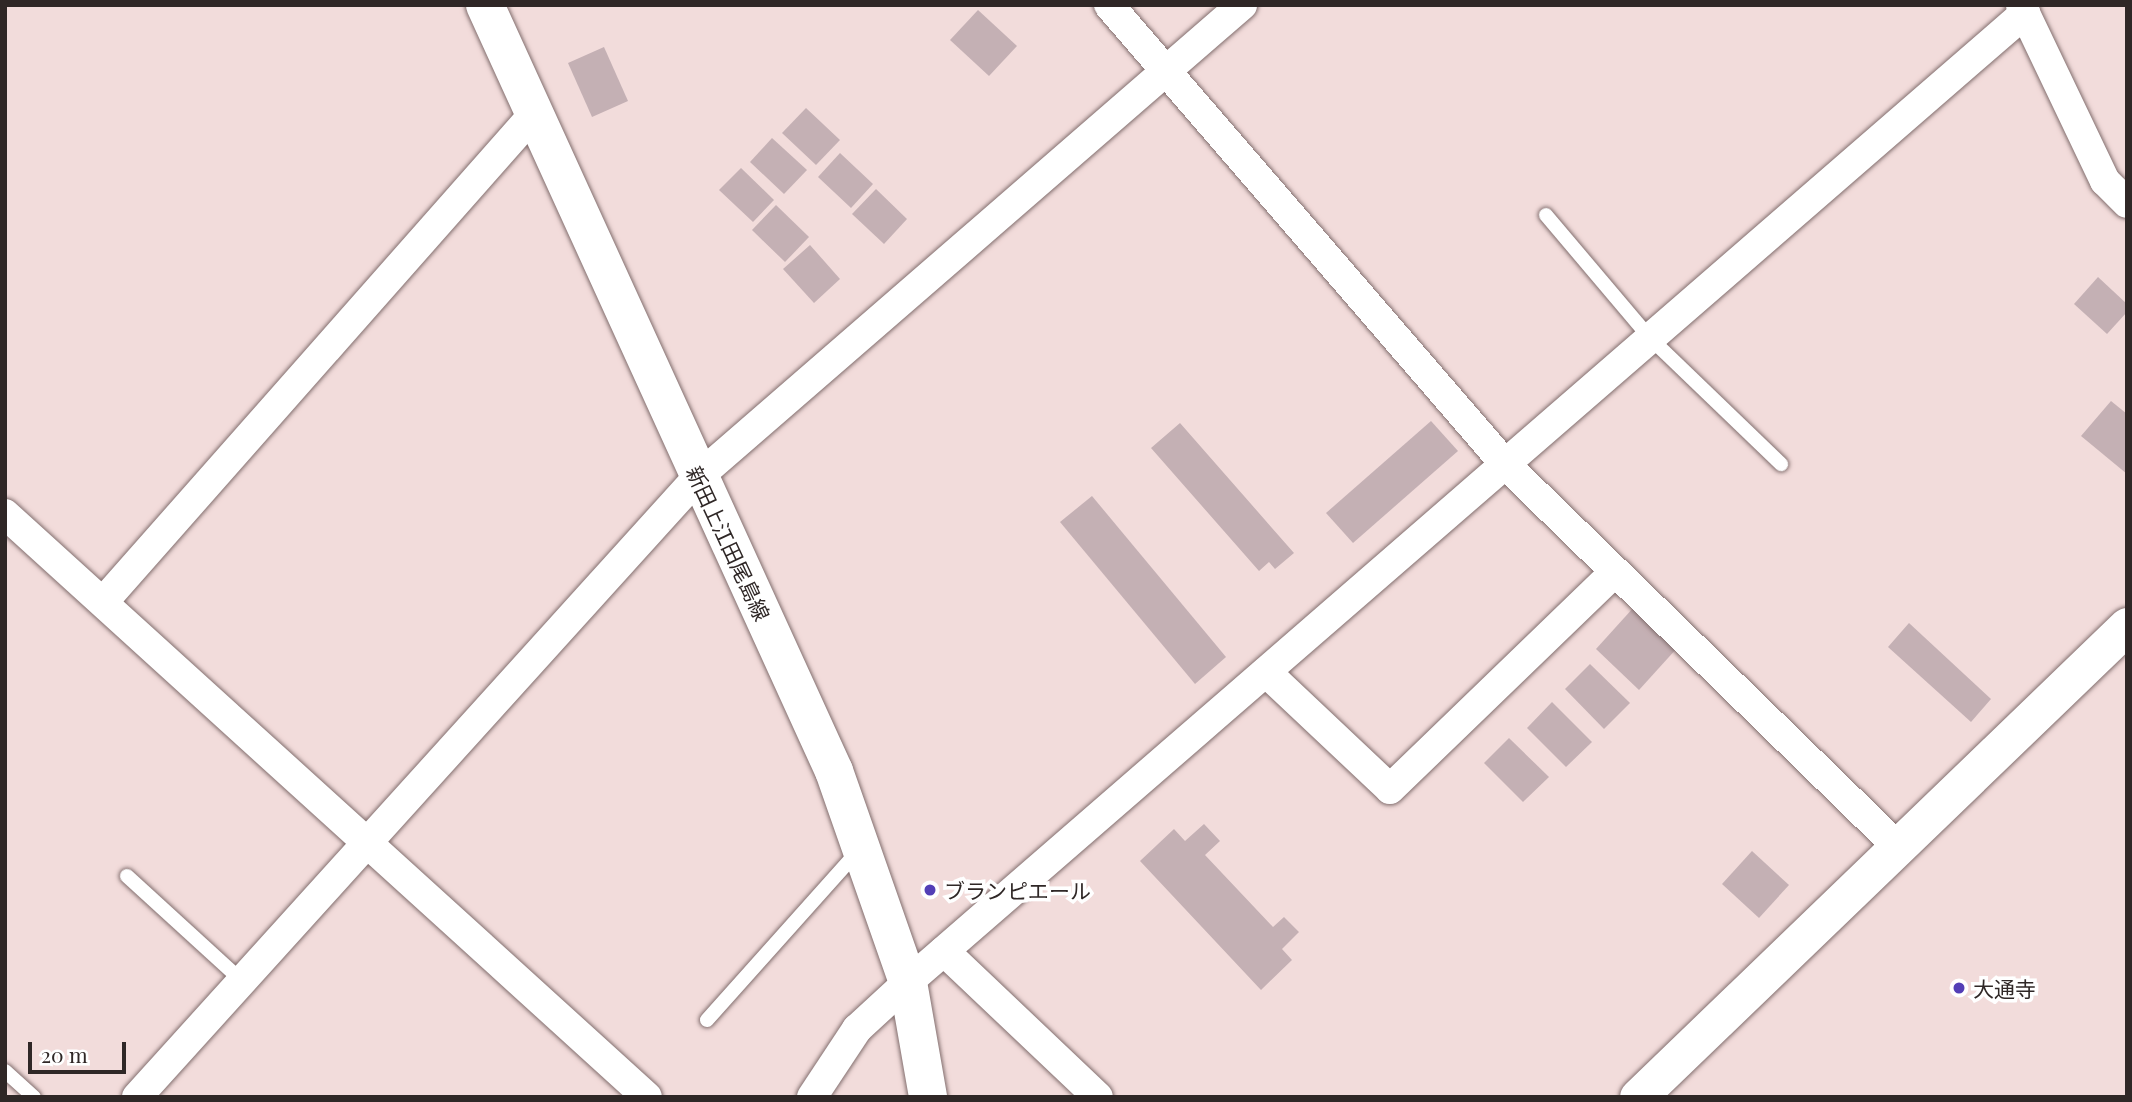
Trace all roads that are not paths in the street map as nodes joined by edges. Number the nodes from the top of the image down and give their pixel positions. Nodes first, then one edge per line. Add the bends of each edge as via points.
1 (485, 5) edge
2 (1109, 5) edge
3 (1242, 5) edge
4 (2023, 9) edge
5 (1166, 71) junction
6 (533, 115) junction
7 (2127, 203) edge
8 (1546, 215) dead end
9 (1650, 338) junction
10 (1504, 464) junction
11 (1781, 464) dead end
12 (699, 476) junction
13 (5, 513) edge
14 (1614, 573) junction
15 (104, 601) junction
16 (2127, 626) edge
17 (1266, 672) junction
18 (369, 841) junction
19 (1896, 845) junction
20 (863, 846) junction
21 (127, 876) dead end
22 (944, 951) junction
23 (242, 981) junction
24 (908, 982) junction
25 (707, 1020) dead end
26 (5, 1071) edge
27 (34, 1097) edge
28 (137, 1097) edge
29 (647, 1097) edge
30 (812, 1097) edge
31 (928, 1097) edge
32 (1098, 1097) edge
33 (1638, 1097) edge

1 - 6 main road, 新田上江田尾島線
2 - 5 street
3 - 5 street
4 - 7 street via 2105,181
4 - 9 street
5 - 10 street
5 - 12 street
6 - 12 main road, 新田上江田尾島線
6 - 15 street
8 - 9 lane
9 - 10 street
9 - 11 lane
10 - 14 street
10 - 17 street
12 - 18 street
12 - 20 main road, 新田上江田尾島線 via 834,771
13 - 15 street
14 - 17 street via 1390,789
14 - 19 street
15 - 18 street
16 - 19 street
17 - 22 street
18 - 23 street
18 - 29 street
19 - 33 street
20 - 24 main road, 新田上江田尾島線
20 - 25 lane
21 - 23 lane
22 - 24 street
22 - 32 street
23 - 28 street
24 - 30 street via 856,1029
24 - 31 main road, 新田上江田尾島線
26 - 27 lane

